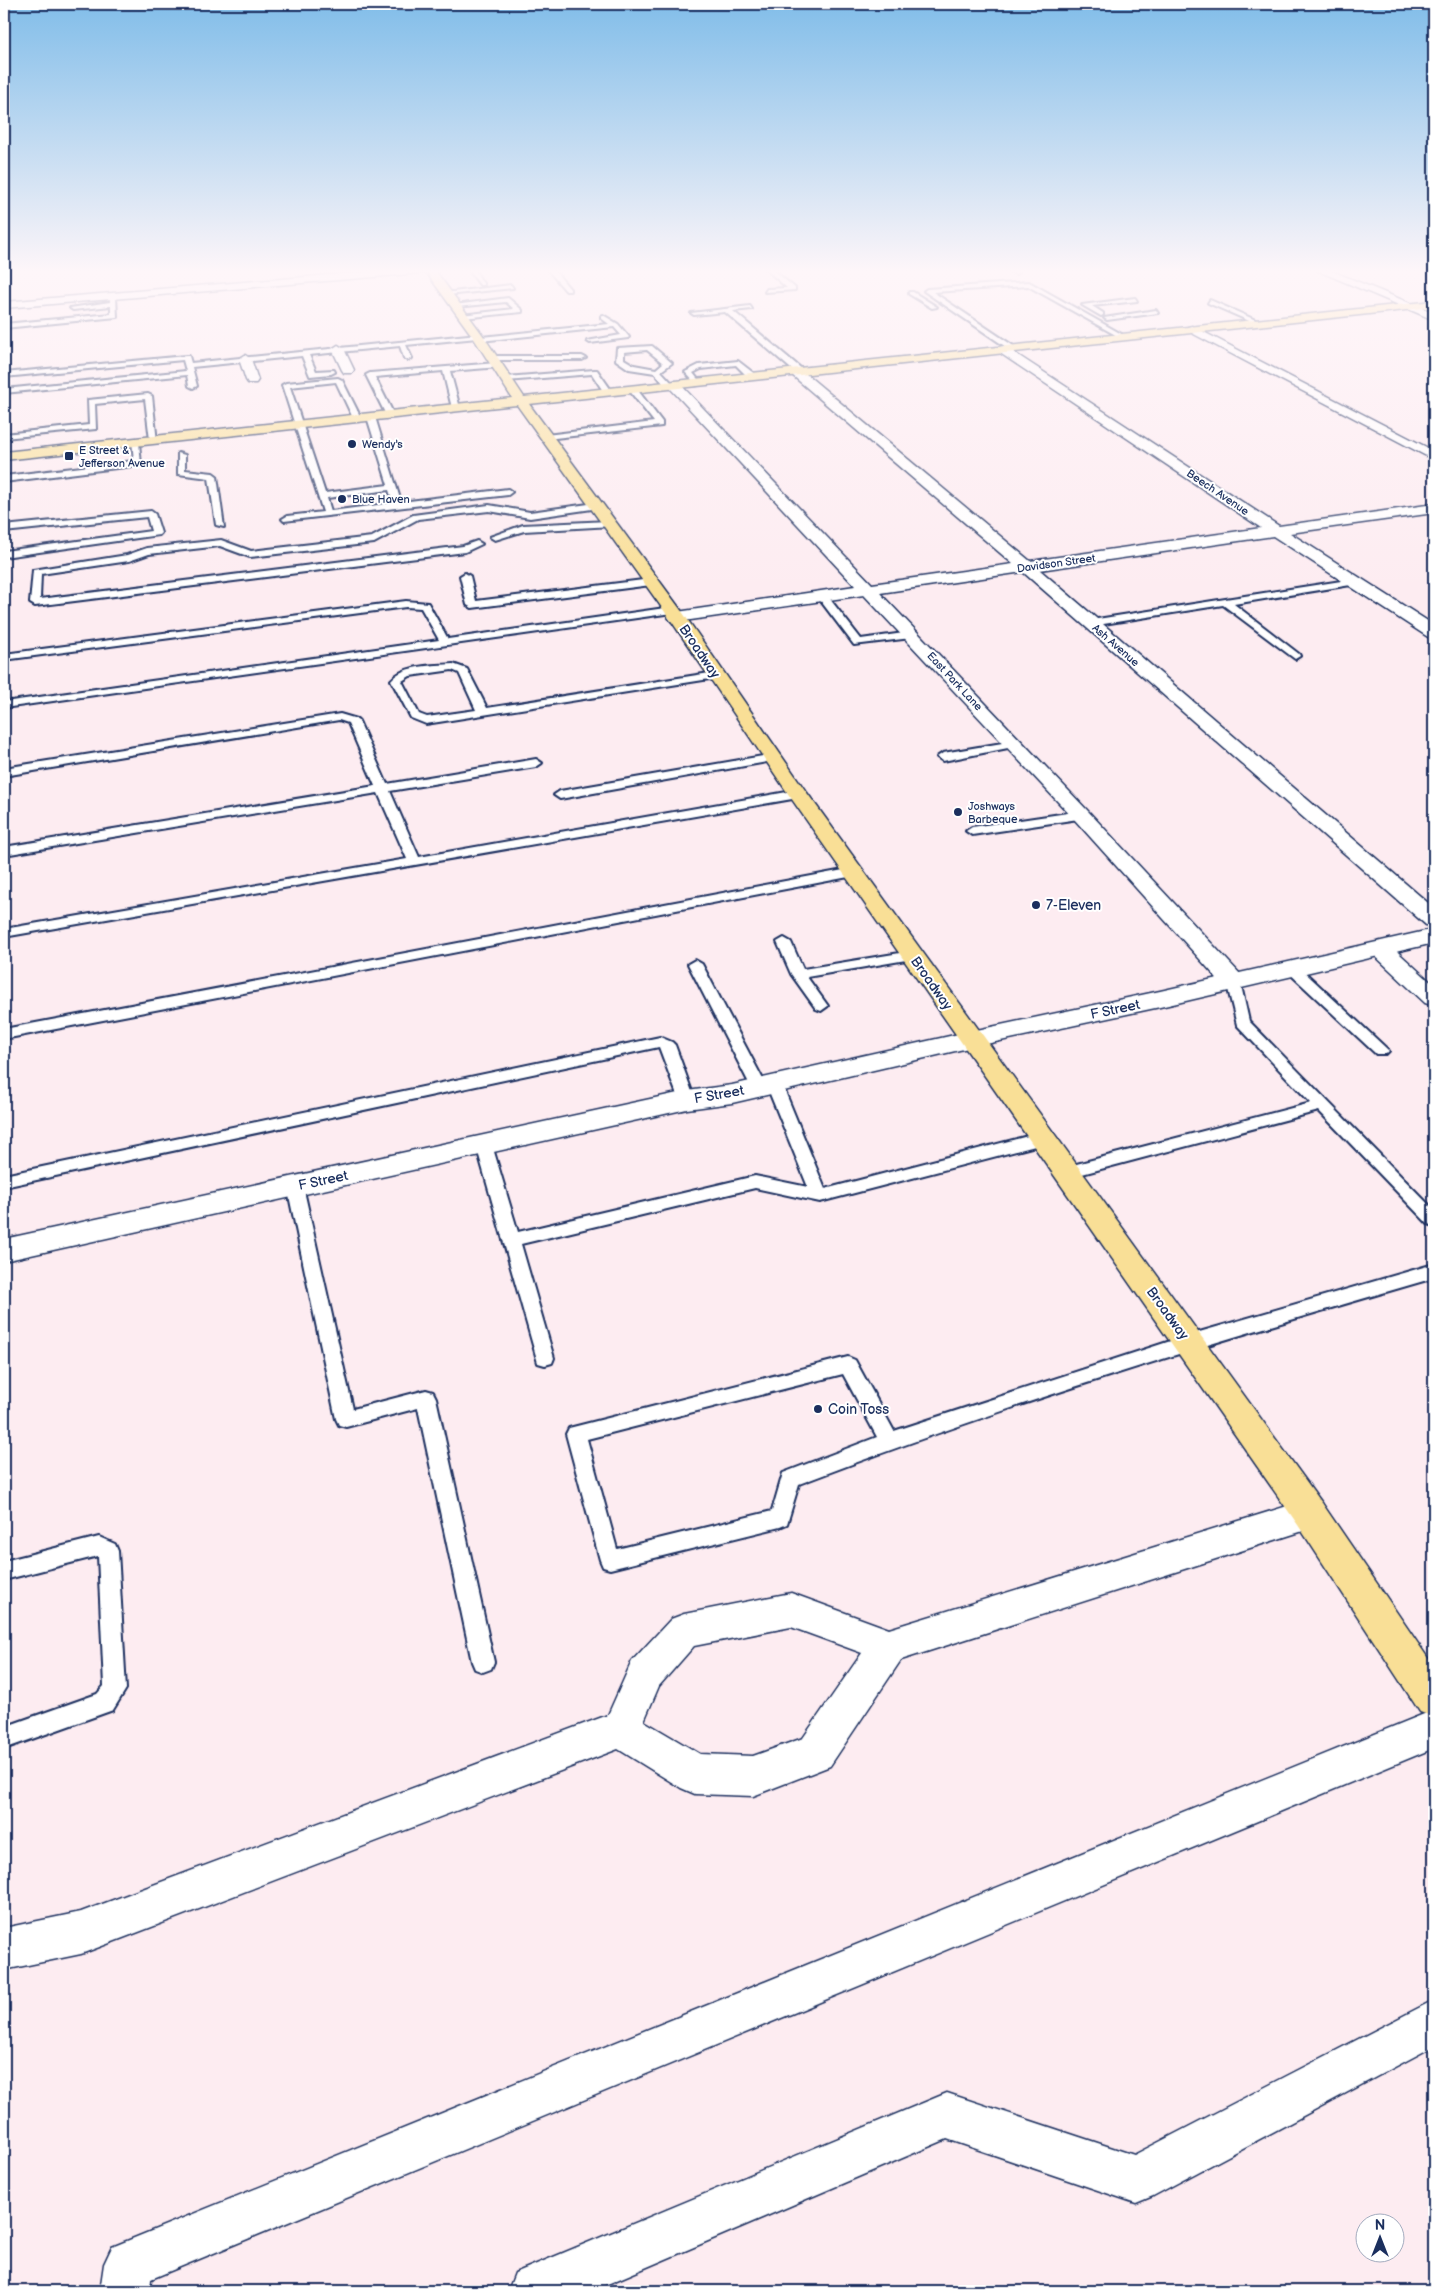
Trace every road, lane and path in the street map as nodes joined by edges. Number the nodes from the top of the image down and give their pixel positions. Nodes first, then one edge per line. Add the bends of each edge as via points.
1 (129, 376) edge
2 (191, 376) edge
3 (251, 376) edge
4 (371, 376) edge
5 (448, 376) edge
6 (504, 376) edge
7 (542, 376) edge
8 (597, 376) edge
9 (662, 376) edge
10 (761, 376) edge
11 (803, 376) edge
12 (1048, 376) edge
13 (1282, 376) edge
14 (506, 379) junction
15 (252, 380) dead end
16 (193, 386) dead end
17 (672, 386) junction
18 (633, 390) junction
19 (4, 391) edge
20 (608, 392) junction
21 (520, 401) junction
22 (456, 408) junction
23 (390, 414) junction
24 (364, 417) junction
25 (297, 424) junction
26 (4, 436) edge
27 (187, 436) junction
28 (546, 437) junction
29 (154, 440) junction
30 (135, 442) junction
31 (4, 456) edge
32 (1434, 456) edge
33 (4, 479) edge
34 (392, 487) junction
35 (508, 492) dead end
36 (322, 496) junction
37 (398, 505) junction
38 (596, 506) junction
39 (1434, 508) edge
40 (328, 514) junction
41 (530, 515) junction
42 (288, 519) dead end
43 (609, 524) junction
44 (221, 525) dead end
45 (522, 528) junction
46 (4, 529) edge
47 (1276, 531) junction
48 (495, 536) dead end
49 (477, 544) dead end
50 (4, 554) edge
51 (275, 562) junction
52 (1027, 567) junction
53 (465, 576) dead end
54 (651, 582) junction
55 (1354, 582) junction
56 (868, 589) junction
57 (822, 596) junction
58 (1225, 602) junction
59 (674, 614) junction
60 (1091, 622) junction
61 (1434, 633) edge
62 (911, 635) junction
63 (446, 642) junction
64 (1295, 656) dead end
65 (4, 657) edge
66 (716, 675) junction
67 (4, 704) edge
68 (483, 712) junction
69 (1014, 744) junction
70 (943, 757) dead end
71 (774, 758) junction
72 (536, 763) dead end
73 (4, 772) edge
74 (384, 789) junction
75 (798, 794) junction
76 (560, 795) dead end
77 (1081, 815) junction
78 (972, 831) dead end
79 (4, 851) edge
80 (414, 860) junction
81 (854, 872) junction
82 (1434, 920) edge
83 (4, 933) edge
84 (1434, 936) edge
85 (784, 942) dead end
86 (1381, 949) junction
87 (912, 955) junction
88 (695, 964) dead end
89 (1292, 968) junction
90 (798, 974) junction
91 (1233, 981) junction
92 (1434, 998) edge
93 (821, 1006) dead end
94 (4, 1034) edge
95 (972, 1039) junction
96 (1381, 1051) dead end
97 (766, 1086) junction
98 (687, 1100) junction
99 (1322, 1105) junction
100 (1043, 1138) junction
101 (484, 1145) junction
102 (1068, 1172) junction
103 (4, 1181) edge
104 (295, 1186) junction
105 (820, 1196) junction
106 (1434, 1220) edge
107 (511, 1240) junction
108 (4, 1250) edge
109 (1434, 1271) edge
110 (1189, 1342) junction
111 (545, 1358) dead end
112 (889, 1441) junction
113 (1310, 1514) junction
114 (4, 1570) edge
115 (889, 1646) junction
116 (483, 1662) dead end
117 (1434, 1699) edge
118 (621, 1729) junction
119 (1434, 1729) edge
120 (4, 1738) edge
121 (4, 1949) edge
122 (1434, 2022) edge
123 (126, 2291) edge
124 (534, 2291) edge

1 - 19 lane
2 - 16 lane
3 - 15 street
4 - 23 lane
5 - 22 lane
6 - 14 main road, Broadway
7 - 14 lane
8 - 20 lane
9 - 17 lane
10 - 17 main road
11 - 52 street, Ash Avenue
12 - 47 street, Beech Avenue
13 - 32 street
14 - 21 main road, Broadway
17 - 18 main road
17 - 56 street, East Park Lane
18 - 20 main road
18 - 28 lane via 659,424
20 - 21 main road
21 - 22 main road
21 - 28 main road, Broadway
22 - 23 main road
23 - 24 main road
24 - 25 main road
24 - 25 lane via 338,380 286,385
24 - 34 lane
25 - 27 main road
25 - 36 lane
26 - 29 lane via 93,427 91,402 148,396
27 - 29 main road
27 - 44 lane via 180,452 181,472 213,476
28 - 38 main road, Broadway
29 - 30 main road
30 - 31 main road
30 - 33 lane via 138,463
34 - 36 lane
34 - 37 lane
35 - 37 lane
36 - 40 lane
37 - 40 lane
38 - 41 lane
38 - 43 main road, Broadway
39 - 47 street, Davidson Street
40 - 42 lane
41 - 45 lane
41 - 51 lane via 489,508 416,517 374,540
43 - 45 lane
43 - 54 main road, Broadway
45 - 48 lane
46 - 50 lane via 151,514 156,533
47 - 52 street, Davidson Street
47 - 55 street, Beech Avenue
49 - 51 lane via 464,549
51 - 51 lane via 34,603 36,572 129,558 147,551 220,543
52 - 56 street, Davidson Street
52 - 60 street, Ash Avenue
53 - 54 lane via 472,605
54 - 59 main road, Broadway
55 - 58 lane
55 - 61 street, Beech Avenue
56 - 57 street, Davidson Street
56 - 62 street, East Park Lane
57 - 59 street, Davidson Street
57 - 62 lane via 858,643
58 - 60 lane
58 - 64 lane
59 - 63 lane
59 - 66 main road, Broadway
60 - 82 street, Ash Avenue
62 - 69 street, East Park Lane
63 - 65 lane via 424,605 406,604
63 - 67 lane
66 - 68 lane
66 - 71 main road, Broadway
68 - 68 lane via 426,721 419,719 396,680 407,673 458,668 463,671
69 - 70 lane
69 - 77 street, East Park Lane
71 - 75 main road, Broadway
71 - 76 lane
72 - 74 lane
73 - 74 lane via 340,717 353,721
74 - 79 lane
74 - 80 lane
75 - 80 lane
75 - 81 main road, Broadway
77 - 78 lane
77 - 91 street, East Park Lane
80 - 83 lane
81 - 87 main road, Broadway
81 - 94 lane
84 - 86 street, F Street
85 - 90 lane
86 - 89 street, F Street
86 - 92 street
87 - 90 lane
87 - 95 main road, Broadway
88 - 97 lane
89 - 91 street, F Street
89 - 96 lane
90 - 93 lane
91 - 95 street, F Street
91 - 99 lane via 1242,1022
95 - 97 street, F Street
95 - 100 main road, Broadway
97 - 98 street, F Street
97 - 105 lane
98 - 101 street, F Street
98 - 103 lane via 667,1045 660,1042
99 - 102 lane
99 - 106 lane
100 - 102 main road, Broadway
100 - 105 lane
101 - 104 street, F Street
101 - 107 lane
102 - 110 main road, Broadway
104 - 108 street, F Street
104 - 116 lane via 346,1419 426,1398
105 - 107 lane via 755,1182
107 - 111 lane
109 - 110 lane
110 - 112 lane
110 - 113 main road, Broadway
112 - 112 lane via 848,1365 576,1434 610,1560 780,1518 790,1479
113 - 115 street
113 - 117 main road, Broadway
114 - 120 lane via 99,1546 108,1550 115,1689 105,1702
115 - 118 street via 791,1610 684,1632 645,1674
115 - 118 street via 816,1752 753,1776 695,1774
118 - 121 street via 81,1934
119 - 123 street via 130,2264
122 - 124 street via 1136,2179 947,2116

